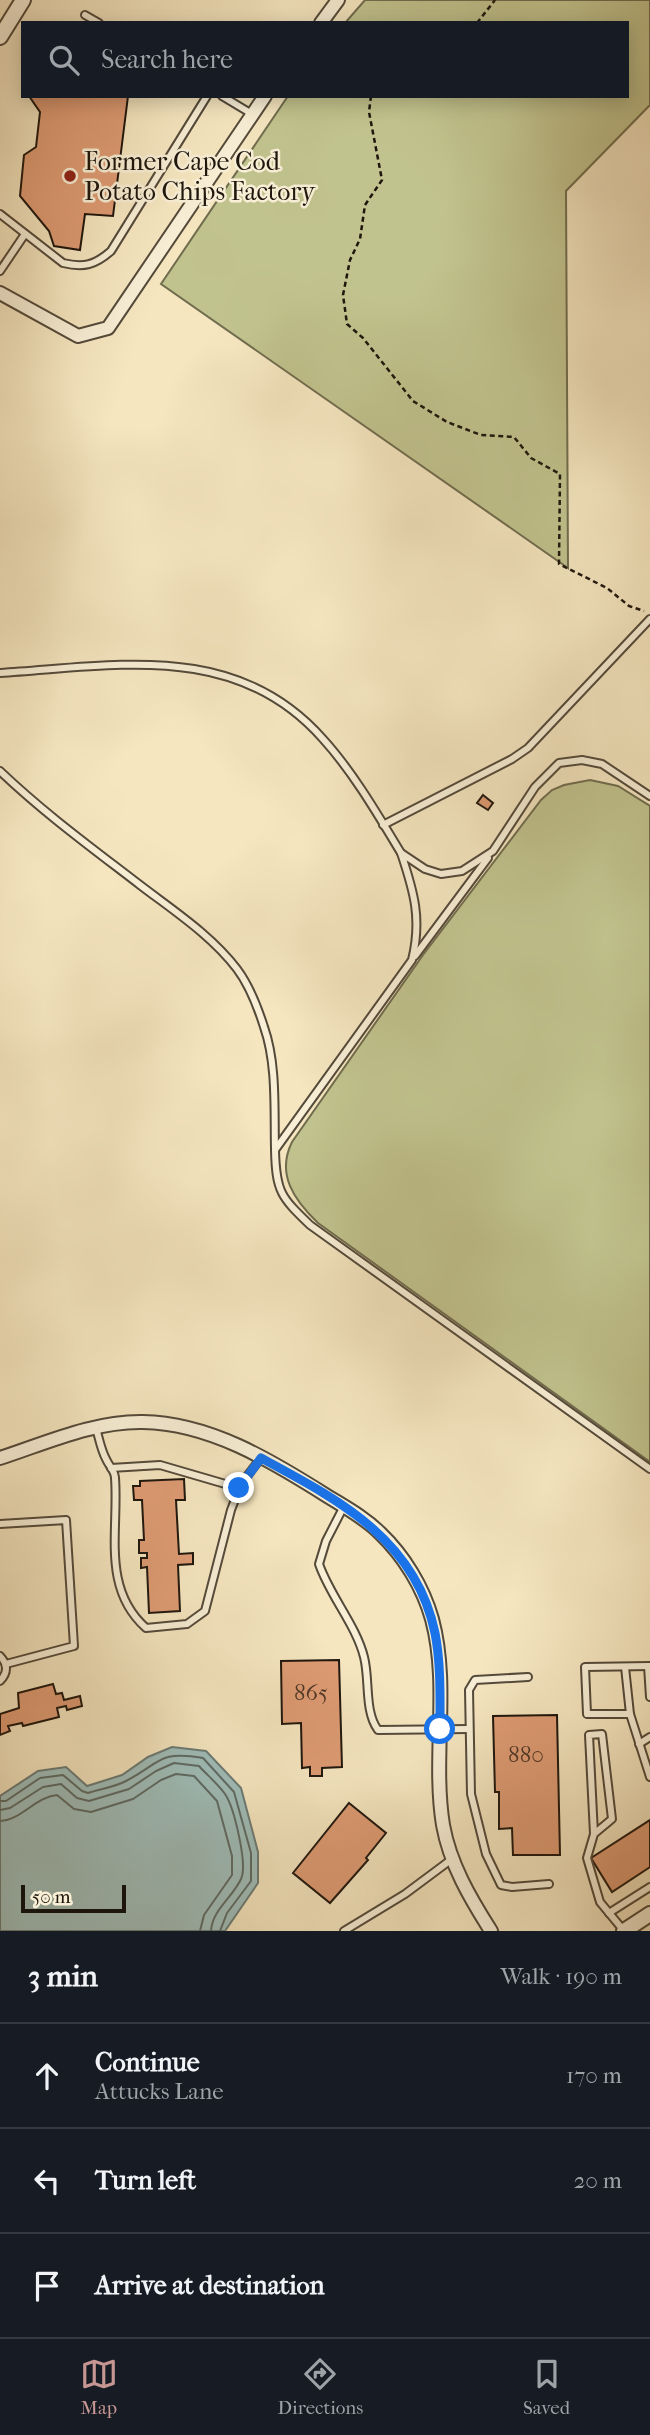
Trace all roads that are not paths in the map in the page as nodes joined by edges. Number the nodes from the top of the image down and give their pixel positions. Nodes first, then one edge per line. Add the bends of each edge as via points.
1 (23, 0) edge
2 (338, 0) edge
3 (85, 15) dead end
4 (96, 21) edge
5 (322, 21) edge
6 (0, 37) edge
7 (206, 98) edge
8 (225, 98) edge
9 (264, 98) edge
10 (252, 114) junction
11 (0, 214) edge
12 (25, 233) junction
13 (0, 271) edge
14 (0, 293) edge
15 (650, 616) edge
16 (0, 673) edge
17 (0, 771) edge
18 (650, 796) edge
19 (383, 825) junction
20 (493, 851) junction
21 (401, 853) junction
22 (412, 960) junction
23 (275, 1150) junction
24 (96, 1428) junction
25 (0, 1458) edge
26 (261, 1458) junction
27 (111, 1468) junction
28 (650, 1469) edge
29 (239, 1488) junction
30 (344, 1506) junction
31 (0, 1524) edge
32 (0, 1656) edge
33 (6, 1664) junction
34 (649, 1666) edge
35 (625, 1667) junction
36 (528, 1677) dead end
37 (0, 1681) edge
38 (650, 1698) edge
39 (630, 1714) junction
40 (469, 1728) junction
41 (440, 1729) junction
42 (650, 1737) edge
43 (639, 1744) junction
44 (650, 1777) edge
45 (594, 1834) junction
46 (452, 1859) junction
47 (549, 1884) dead end
48 (650, 1887) edge
49 (609, 1913) junction
50 (650, 1914) edge
51 (344, 1931) edge
52 (491, 1931) edge
53 (624, 1931) edge

1 - 6 street
2 - 5 street
3 - 4 lane
7 - 12 lane via 106,255 91,265 63,262
8 - 10 lane
9 - 10 street
10 - 14 street via 108,328 78,336
11 - 12 lane
12 - 13 lane
15 - 19 lane via 528,748
16 - 19 lane via 161,664 234,678 267,692 316,731
17 - 23 lane via 41,810 219,947 239,971 265,1028
18 - 20 lane via 602,764 582,760 559,763 535,787
19 - 21 lane
20 - 21 lane via 462,872 441,874
20 - 22 lane
21 - 22 lane via 418,917
22 - 23 lane
23 - 28 lane via 277,1182 285,1201 310,1225
24 - 25 street
24 - 26 street via 126,1422 171,1424 220,1438
24 - 27 lane
26 - 29 lane
26 - 30 street
27 - 29 lane via 160,1465
27 - 29 lane via 115,1474 115,1566 121,1594 146,1628 187,1625 205,1611
30 - 41 street via 392,1546 423,1595 437,1648
30 - 41 lane via 319,1564 363,1652 371,1721 378,1730
31 - 33 lane via 66,1520 74,1646
32 - 33 lane
33 - 37 lane
34 - 35 lane
34 - 38 lane
35 - 39 lane
35 - 39 lane via 586,1667 587,1714
36 - 40 lane via 475,1680 469,1690
39 - 43 lane
40 - 41 lane
40 - 47 lane via 471,1794 498,1882 504,1887
41 - 46 street via 442,1808
42 - 43 lane
43 - 44 lane
45 - 45 lane via 589,1735 602,1734 612,1819
45 - 49 lane via 587,1858 600,1902
46 - 51 lane
46 - 52 street
48 - 49 lane
49 - 53 lane
50 - 53 street

